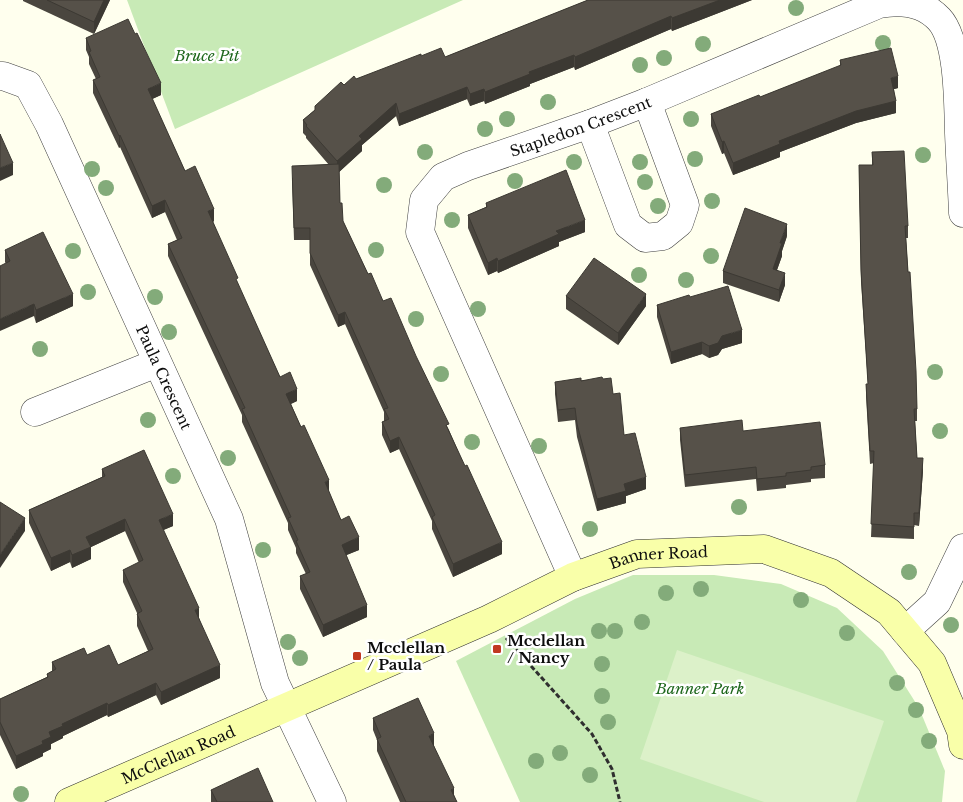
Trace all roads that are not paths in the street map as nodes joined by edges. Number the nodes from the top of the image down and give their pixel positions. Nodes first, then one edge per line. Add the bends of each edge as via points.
1 (0, 76) edge
2 (647, 102) junction
3 (590, 124) junction
4 (963, 213) edge
5 (157, 363) junction
6 (36, 412) dead end
7 (963, 548) edge
8 (573, 577) junction
9 (905, 631) junction
10 (288, 706) junction
11 (963, 745) edge
12 (69, 802) edge
13 (332, 802) edge

1 - 5 street, Paula Crescent via 28,85 49,124
2 - 3 street, Stapledon Crescent
2 - 3 street via 685,205 679,223 663,236 645,238 628,225
2 - 4 street, Stapledon Crescent via 879,4 893,1 918,5 939,19 944,27 956,69
3 - 8 street, Stapledon Crescent via 468,166 443,178 424,200 420,232
5 - 6 street
5 - 10 street, Paula Crescent via 230,519 275,683
7 - 9 street via 937,602
8 - 9 street, Banner Road via 637,554 764,548 831,573 889,612
8 - 10 street, Banner Road via 489,620
9 - 11 street, Banner Road via 932,663 961,731
10 - 12 street, McClellan Road
10 - 13 street, Paula Crescent

